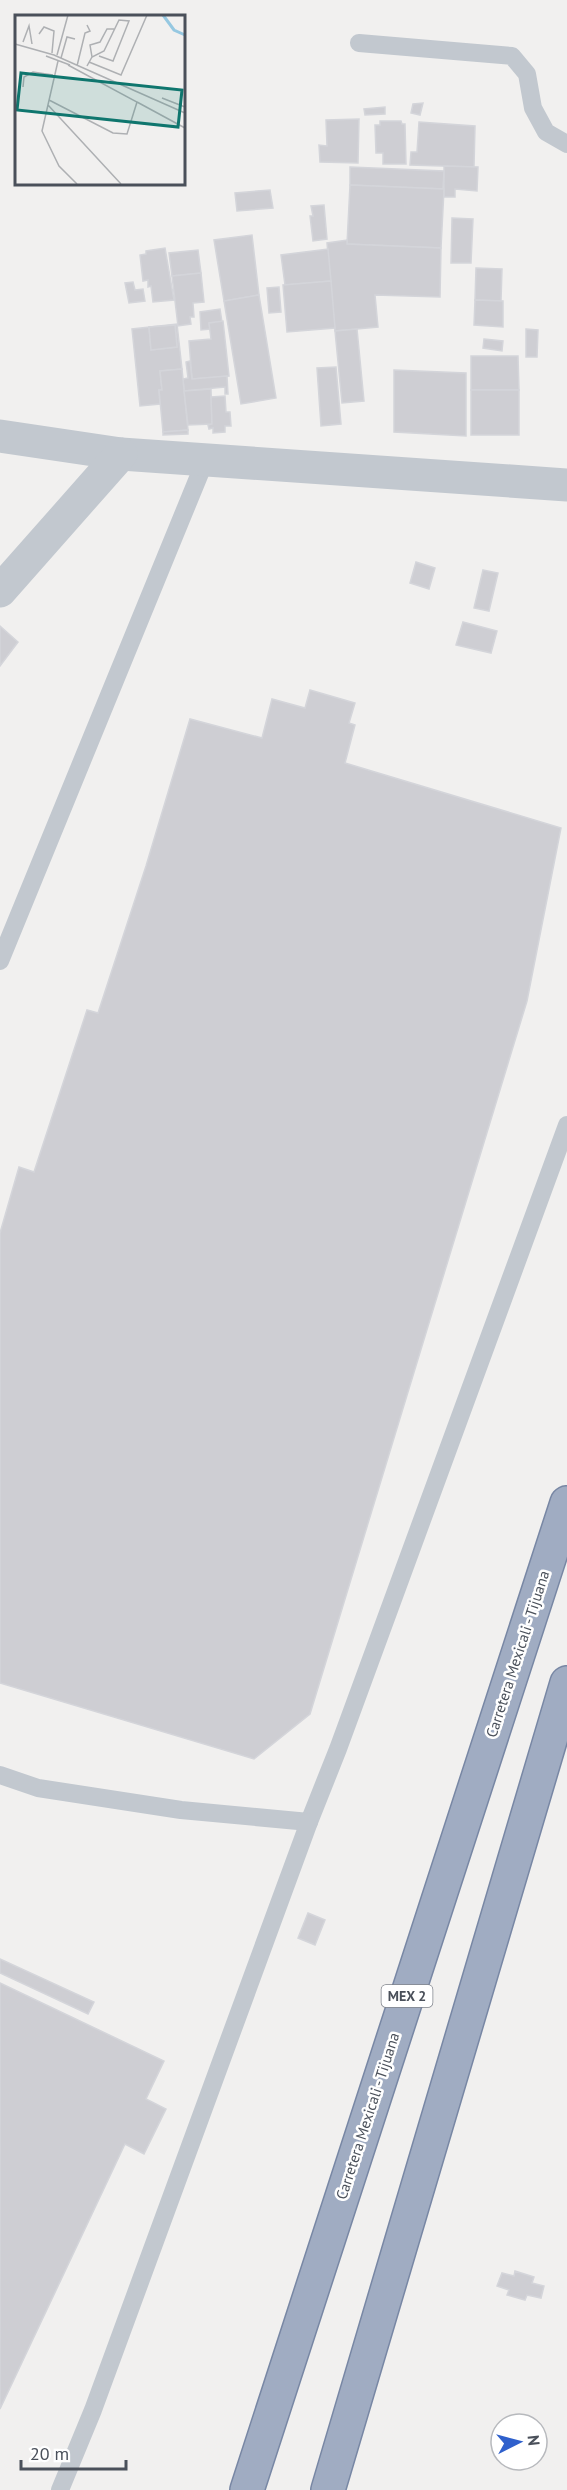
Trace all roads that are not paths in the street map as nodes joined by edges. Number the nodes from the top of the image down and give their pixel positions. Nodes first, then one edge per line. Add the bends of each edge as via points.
1 (359, 44) dead end
2 (567, 144) edge
3 (0, 436) edge
4 (121, 454) junction
5 (205, 461) junction
6 (567, 485) edge
7 (0, 591) edge
8 (0, 961) edge
9 (567, 1125) edge
10 (567, 1503) edge
11 (567, 1683) edge
12 (0, 1775) edge
13 (309, 1822) junction
14 (60, 2490) edge
15 (247, 2490) edge
16 (328, 2490) edge

1 - 2 lane via 512,56 527,74 533,108 546,132
3 - 4 street
4 - 5 street
4 - 7 street
5 - 6 street
5 - 8 lane
9 - 13 lane
10 - 15 highway, Carretera Mexicali - Tijuana / MEX 2
11 - 16 highway
12 - 13 lane via 38,1788 181,1810
13 - 14 lane

